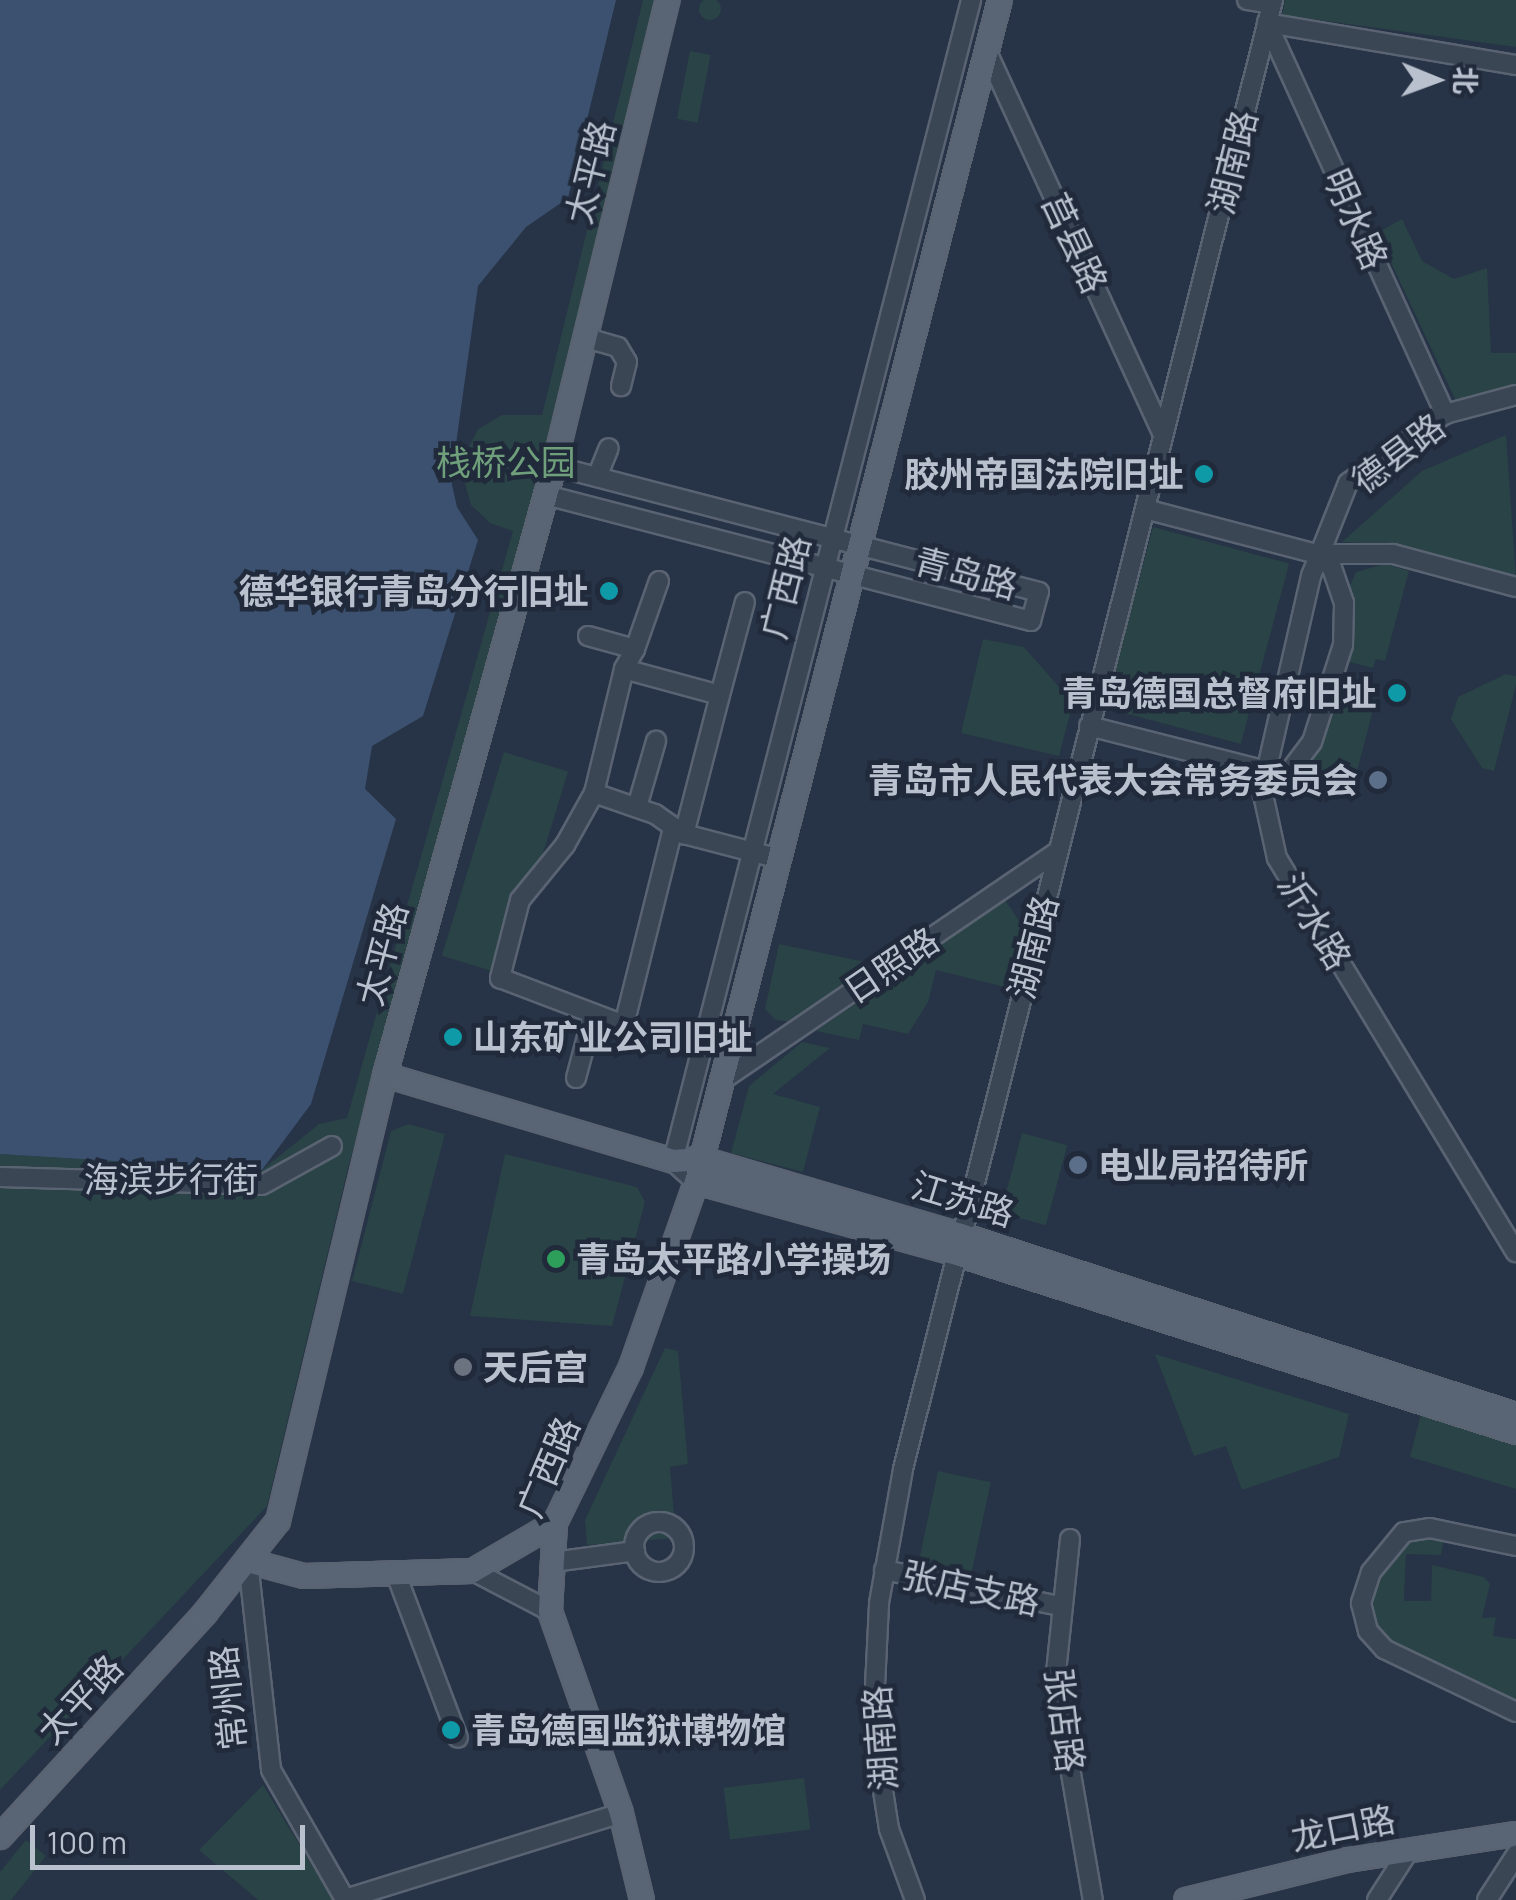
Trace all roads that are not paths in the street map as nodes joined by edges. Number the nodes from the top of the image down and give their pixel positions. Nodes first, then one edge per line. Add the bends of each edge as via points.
1 (668, 0) edge
2 (971, 0) edge
3 (1000, 0) edge
4 (1247, 0) edge
5 (1273, 2) edge
6 (1268, 23) junction
7 (986, 52) junction
8 (1516, 66) edge
9 (589, 324) junction
10 (621, 386) dead end
11 (1516, 394) edge
12 (1445, 414) junction
13 (1163, 434) junction
14 (609, 448) dead end
15 (554, 466) junction
16 (603, 479) junction
17 (546, 495) junction
18 (1145, 509) junction
19 (602, 510) junction
20 (793, 528) junction
21 (833, 538) junction
22 (862, 545) junction
23 (1318, 554) junction
24 (785, 558) junction
25 (826, 569) junction
26 (854, 576) junction
27 (659, 580) dead end
28 (1516, 587) edge
29 (745, 602) dead end
30 (588, 636) dead end
31 (635, 650) junction
32 (624, 668) junction
33 (720, 695) junction
34 (1090, 726) junction
35 (656, 742) dead end
36 (1262, 770) junction
37 (1262, 790) junction
38 (594, 793) junction
39 (638, 806) junction
40 (679, 831) junction
41 (752, 852) junction
42 (1058, 852) junction
43 (780, 859) junction
44 (592, 1018) junction
45 (385, 1075) junction
46 (576, 1078) dead end
47 (724, 1079) junction
48 (332, 1146) dead end
49 (702, 1159) junction
50 (673, 1161) junction
51 (0, 1177) edge
52 (696, 1182) junction
53 (959, 1244) junction
54 (1516, 1252) edge
55 (1516, 1414) edge
56 (1516, 1432) edge
57 (555, 1523) junction
58 (1070, 1539) dead end
59 (1516, 1546) edge
60 (635, 1551) dead end
61 (248, 1561) junction
62 (552, 1562) junction
63 (473, 1570) junction
64 (884, 1570) junction
65 (396, 1574) junction
66 (1058, 1606) junction
67 (550, 1611) junction
68 (1516, 1712) edge
69 (458, 1738) dead end
70 (622, 1813) junction
71 (1516, 1834) edge
72 (0, 1836) edge
73 (1408, 1850) junction
74 (1516, 1855) edge
75 (642, 1900) edge
76 (915, 1900) edge
77 (1094, 1900) edge
78 (1186, 1900) edge
79 (1377, 1900) edge
80 (1488, 1900) edge

1 - 9 main road, 太平路
2 - 21 street, 广西路
3 - 7 main road, 广西路
4 - 5 street
5 - 6 street, 湖南路
6 - 8 street
6 - 12 street, 明水路
6 - 13 street, 湖南路
7 - 13 street, 莒县路
7 - 22 main road, 广西路
9 - 10 street via 590,340 618,347 627,362
9 - 15 main road, 太平路
11 - 12 street, 德县路
12 - 23 street, 德县路 via 1348,483
13 - 18 street, 湖南路
14 - 16 street
15 - 16 street, 青岛路
15 - 17 main road, 太平路
16 - 19 street
16 - 20 street, 青岛路
17 - 19 street, 青岛路
17 - 45 main road, 太平路
18 - 23 street
18 - 34 street, 湖南路
19 - 24 street, 青岛路
20 - 21 street, 青岛路
20 - 24 street
21 - 22 street, 青岛路
21 - 25 street, 广西路
22 - 26 main road, 广西路
22 - 26 street, 青岛路 via 1038,592 1031,620
23 - 28 street via 1394,554
23 - 36 street, 沂水路
23 - 37 street via 1332,568 1344,603 1343,644 1312,742 1286,775
24 - 25 street, 青岛路
25 - 26 street, 青岛路
25 - 41 street, 广西路
26 - 43 main road, 广西路
27 - 31 street
29 - 33 street
30 - 31 street
31 - 32 street
32 - 33 street
32 - 38 street
33 - 40 street
34 - 36 street
34 - 42 street, 湖南路
35 - 39 street
36 - 37 street, 沂水路
37 - 54 street, 沂水路 via 1276,858
38 - 39 street
38 - 44 street via 566,845 520,900 500,978 564,997
39 - 40 street
40 - 41 street
40 - 44 street via 624,1025
41 - 43 street
41 - 50 street, 广西路
42 - 47 street, 日照路
42 - 53 street, 湖南路
43 - 47 main road, 广西路
44 - 46 street
45 - 50 main road, 江苏路
45 - 61 main road, 太平路 via 278,1521
47 - 49 main road, 广西路
48 - 51 street, 海滨步行街 via 262,1185
49 - 50 main road, 江苏路
49 - 52 main road, 广西路
49 - 53 main road, 江苏路
50 - 52 street
52 - 53 main road, 江苏路
52 - 57 main road, 广西路 via 631,1368
53 - 55 main road, 江苏路
53 - 56 main road, 江苏路
53 - 64 street, 湖南路
57 - 62 main road, 广西路
57 - 63 main road
58 - 66 street, 张店路
59 - 68 street via 1430,1528 1404,1532 1370,1572 1361,1603 1368,1631 1384,1649
60 - 62 street
61 - 65 main road via 304,1576
61 - 70 street, 常州路 via 271,1770 345,1900
61 - 72 main road, 太平路
62 - 67 main road, 广西路
63 - 65 main road
63 - 67 street
64 - 66 street, 张店支路
64 - 76 street, 湖南路 via 872,1727 889,1829
65 - 69 street
66 - 77 street, 张店路 via 1055,1682
67 - 70 main road, 广西路
70 - 75 main road, 广西路
71 - 73 main road, 龙口路
73 - 78 main road, 龙口路
73 - 79 street
74 - 80 street

